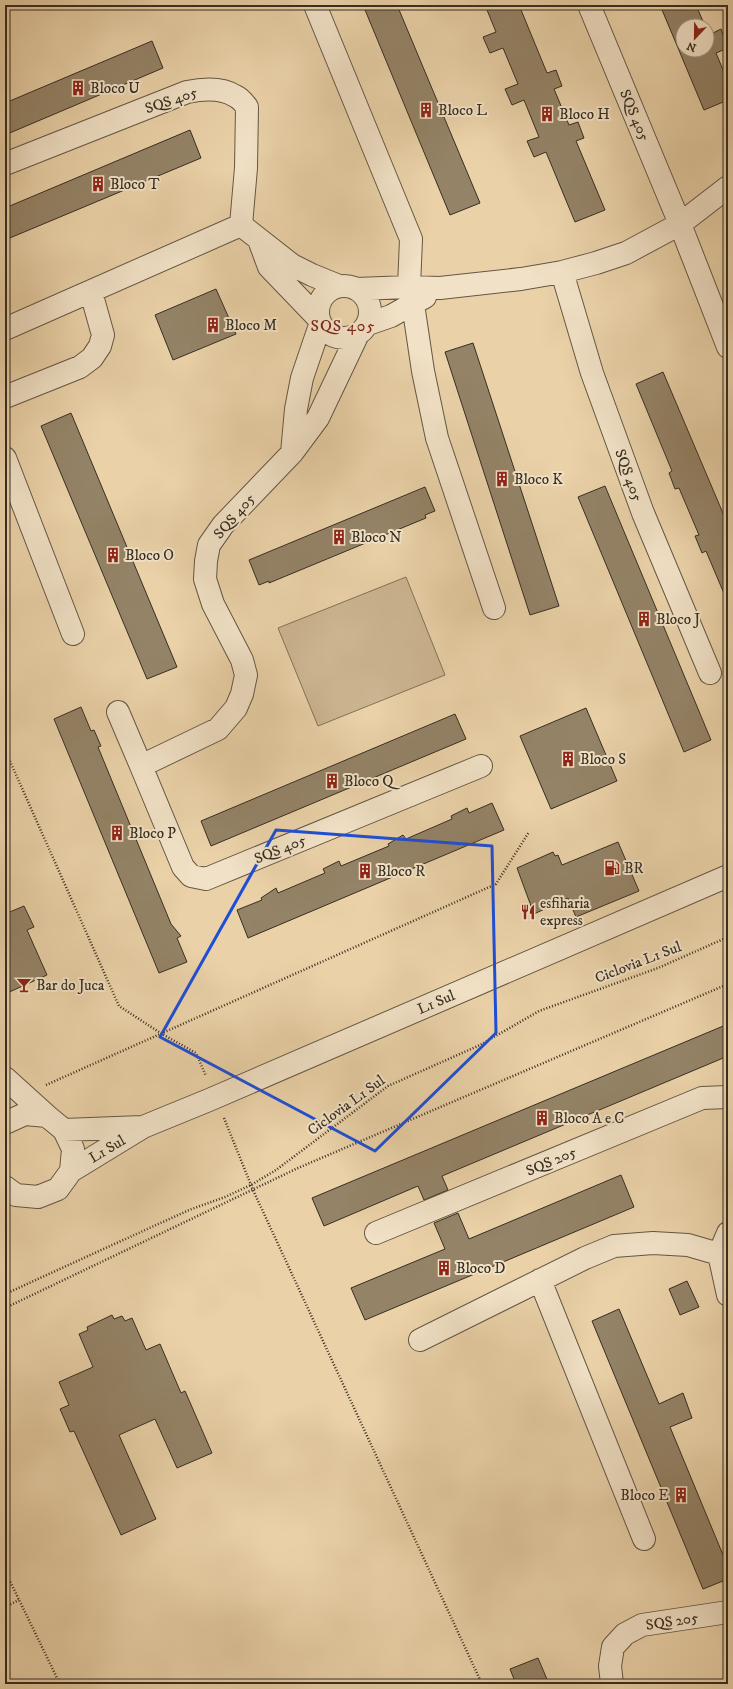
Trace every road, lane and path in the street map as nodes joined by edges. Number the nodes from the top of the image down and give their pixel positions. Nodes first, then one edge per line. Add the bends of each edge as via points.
1 (14, 5) edge
2 (315, 5) edge
3 (589, 5) edge
4 (5, 9) edge
5 (5, 164) edge
6 (728, 187) edge
7 (242, 224) junction
8 (680, 224) junction
9 (259, 240) junction
10 (562, 272) junction
11 (347, 287) junction
12 (91, 292) junction
13 (411, 296) junction
14 (319, 321) junction
15 (5, 329) edge
16 (362, 330) junction
17 (728, 347) edge
18 (5, 397) edge
19 (292, 453) junction
20 (5, 458) edge
21 (494, 608) dead end
22 (73, 634) dead end
23 (710, 673) dead end
24 (118, 712) dead end
25 (5, 750) edge
26 (141, 766) junction
27 (481, 766) dead end
28 (529, 832) dead end
29 (728, 876) edge
30 (728, 936) edge
31 (728, 984) edge
32 (162, 1034) junction
33 (5, 1078) edge
34 (23, 1095) junction
35 (215, 1097) junction
36 (728, 1097) edge
37 (47, 1116) junction
38 (5, 1122) edge
39 (143, 1127) junction
40 (64, 1130) junction
41 (71, 1171) junction
42 (251, 1185) junction
43 (253, 1190) junction
44 (9, 1193) edge
45 (728, 1233) edge
46 (376, 1234) dead end
47 (719, 1254) junction
48 (540, 1280) junction
49 (5, 1294) edge
50 (728, 1295) edge
51 (5, 1308) edge
52 (420, 1340) dead end
53 (644, 1539) dead end
54 (5, 1570) edge
55 (19, 1600) junction
56 (5, 1607) edge
57 (728, 1612) edge
58 (60, 1684) edge
59 (482, 1684) edge
60 (612, 1684) edge

1 - 4 path
2 - 13 street via 411,239
3 - 8 street, SQS 405
5 - 7 street, SQS 405 via 187,92 203,89 220,90 236,96 247,107
6 - 8 street
7 - 9 street
7 - 12 street
8 - 10 street via 626,253
8 - 17 street, SQS 405
9 - 11 street via 292,265 312,276
9 - 14 street via 269,267
10 - 13 street via 440,288
10 - 23 street, SQS 405 via 597,388 643,513
11 - 13 street
11 - 14 street via 331,289 324,294 317,309
11 - 16 street via 362,294 370,308 370,316
12 - 15 street
12 - 18 street via 103,335 100,346 92,358 80,367
13 - 16 street via 391,316
13 - 21 street via 437,438
14 - 16 street via 326,332 341,338 349,338
14 - 19 street via 302,378
16 - 19 street, SQS 405 via 318,418
19 - 26 street, SQS 405 via 222,525 209,545 205,578 213,604 242,660 246,675 236,708 218,729
20 - 22 street
24 - 26 street, SQS 405
25 - 32 path via 119,1006
26 - 27 street, SQS 405 via 183,867 191,876 206,879
28 - 32 path via 496,884
29 - 35 street, L1 Sul
30 - 42 path, Ciclovia L1 Sul via 658,968 539,1011 480,1045 388,1086 276,1170
31 - 43 path via 298,1168
32 - 34 path
32 - 35 path via 196,1053
33 - 34 street
34 - 37 street
35 - 39 street, L1 Sul
35 - 42 path
36 - 46 street, SQS 205 via 702,1098
37 - 38 street via 25,1114
37 - 40 street
39 - 40 street, L1 Sul
39 - 41 street, L1 Sul
40 - 41 street via 73,1149
41 - 44 street via 58,1189 38,1197
42 - 43 path
42 - 49 path, Ciclovia L1 Sul via 189,1210
43 - 51 path
43 - 59 path
45 - 47 street
47 - 48 street via 688,1245 653,1243 614,1246
47 - 50 street
48 - 52 street
48 - 53 street
54 - 55 path
55 - 56 path
55 - 58 path
57 - 60 street, SQS 205 via 642,1625 625,1634 613,1647 610,1666

